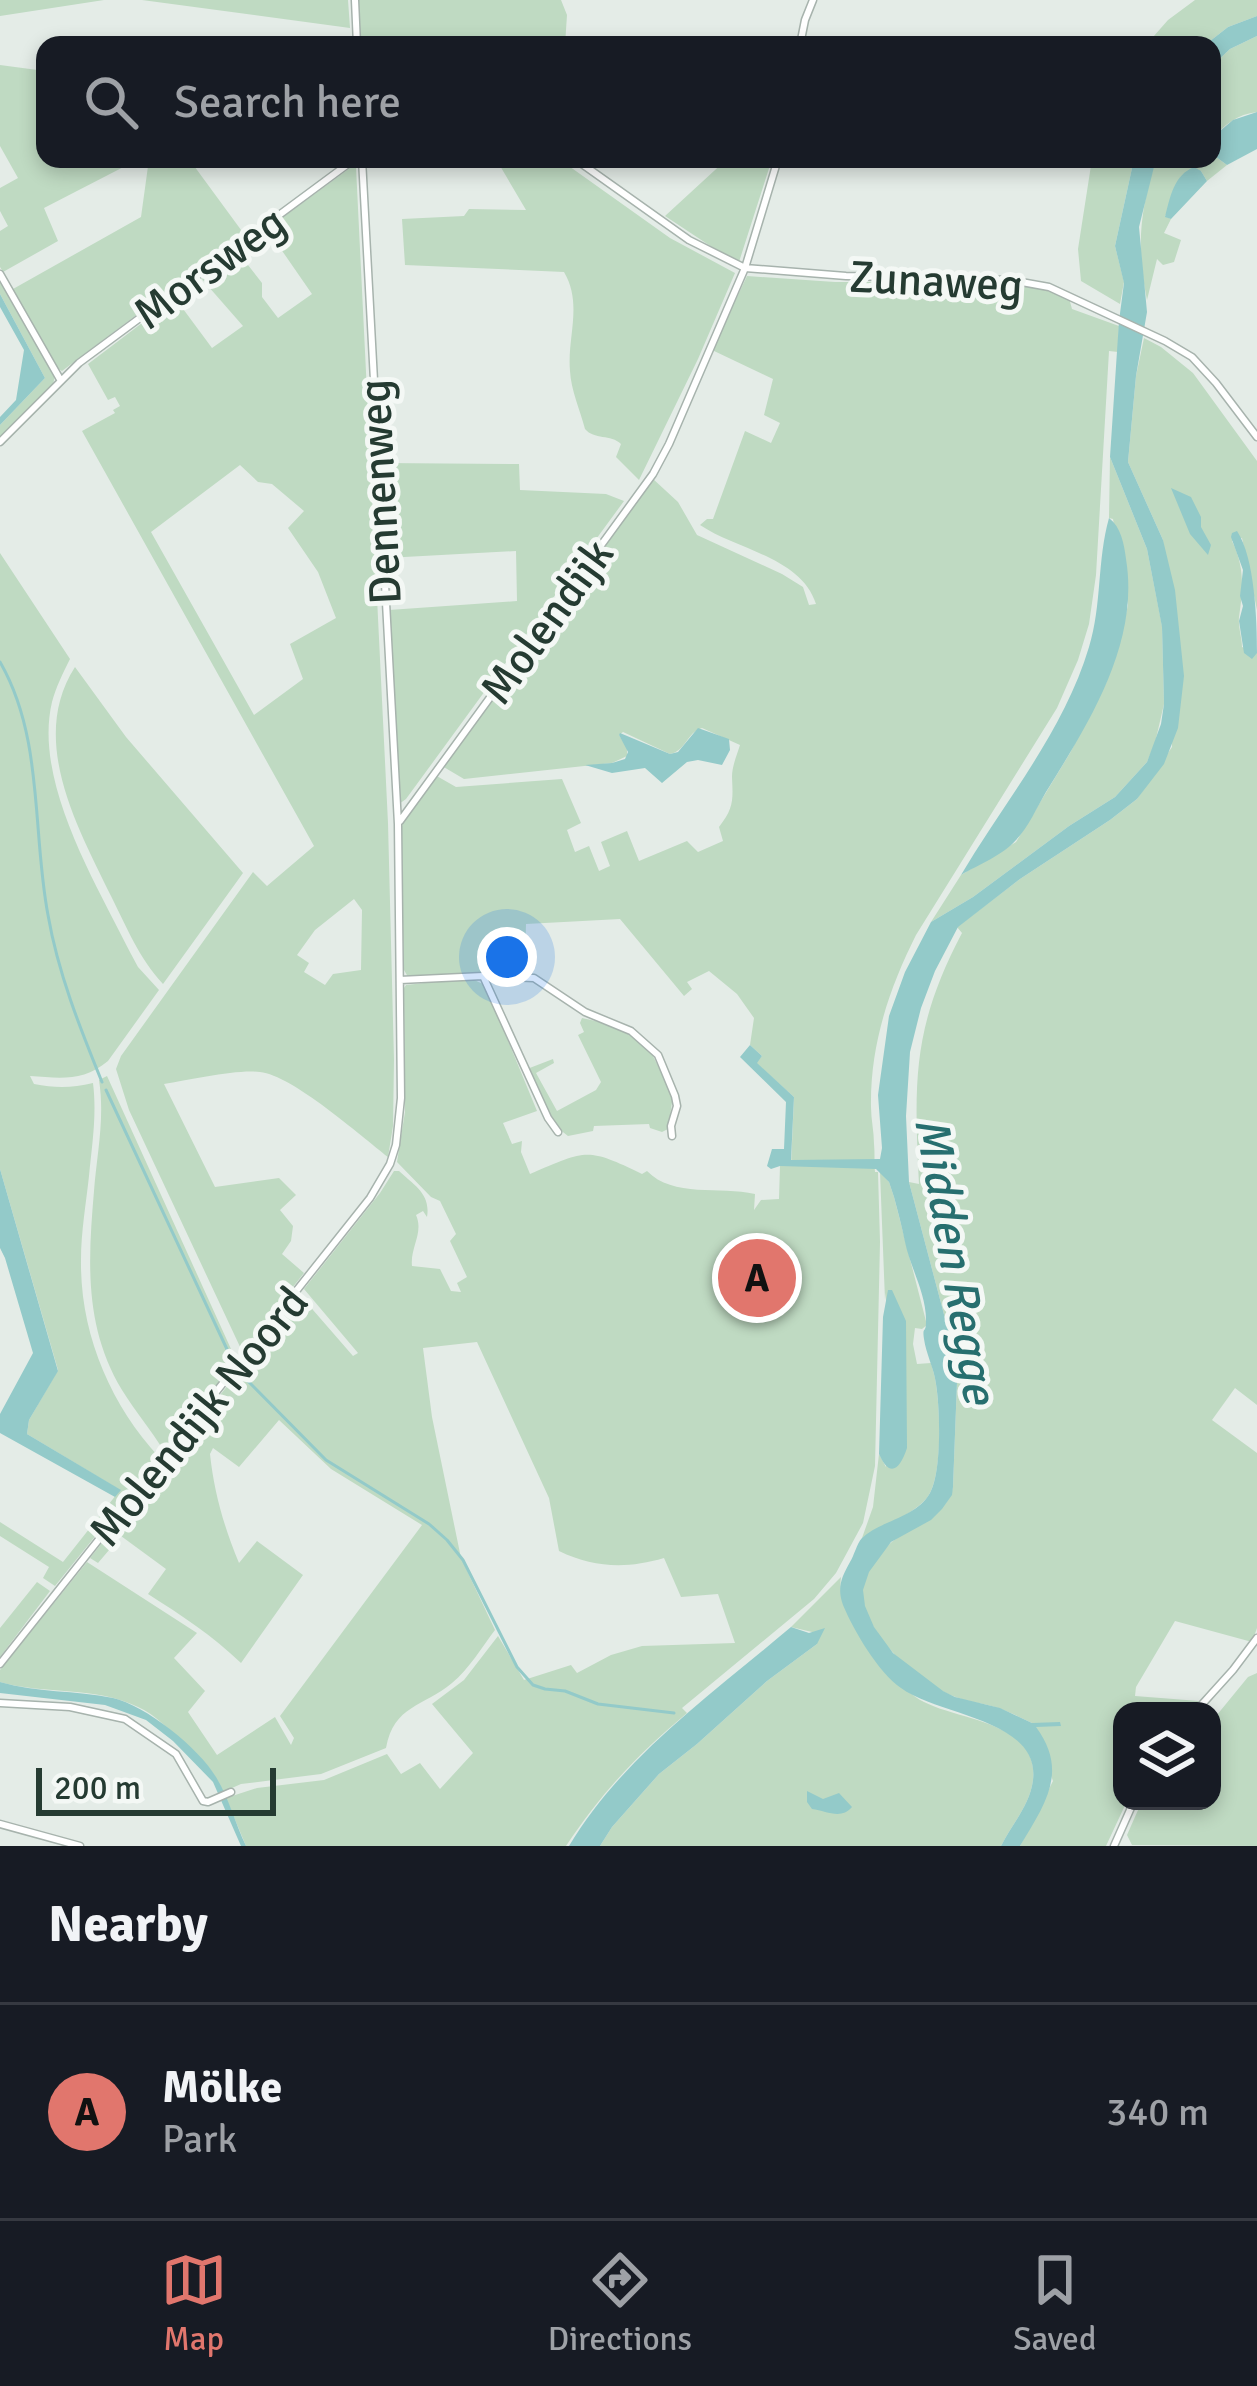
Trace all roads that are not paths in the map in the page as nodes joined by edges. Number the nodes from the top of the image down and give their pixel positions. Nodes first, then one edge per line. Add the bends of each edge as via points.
1 (355, 0) edge
2 (813, 0) edge
3 (357, 36) edge
4 (802, 36) edge
5 (343, 168) edge
6 (362, 168) edge
7 (587, 168) edge
8 (775, 168) edge
9 (746, 268) junction
10 (0, 274) edge
11 (61, 381) junction
12 (1257, 437) edge
13 (0, 442) edge
14 (398, 824) junction
15 (483, 976) junction
16 (400, 980) junction
17 (557, 1132) dead end
18 (672, 1136) dead end
19 (1257, 1638) edge
20 (1253, 1653) edge
21 (0, 1664) edge
22 (1205, 1702) edge
23 (0, 1703) edge
24 (229, 1793) dead end
25 (1130, 1810) edge
26 (0, 1824) edge
27 (80, 1846) edge
28 (1114, 1846) edge

1 - 3 street
2 - 4 street
5 - 11 street, Morsweg
6 - 14 street, Dennenweg
7 - 9 street via 670,228
8 - 9 street
9 - 12 street, Zunaweg via 1028,281 1056,290 1181,350
9 - 14 street, Molendijk via 653,474
10 - 11 street
11 - 13 street, Morsweg
14 - 16 street
15 - 16 street
15 - 17 street
15 - 18 street via 534,978 644,1040 676,1101
16 - 21 street, Molendijk Noord via 401,1098 390,1164
19 - 20 street
20 - 22 street
23 - 24 street via 124,1720 176,1754 203,1801
25 - 28 street
26 - 27 street

